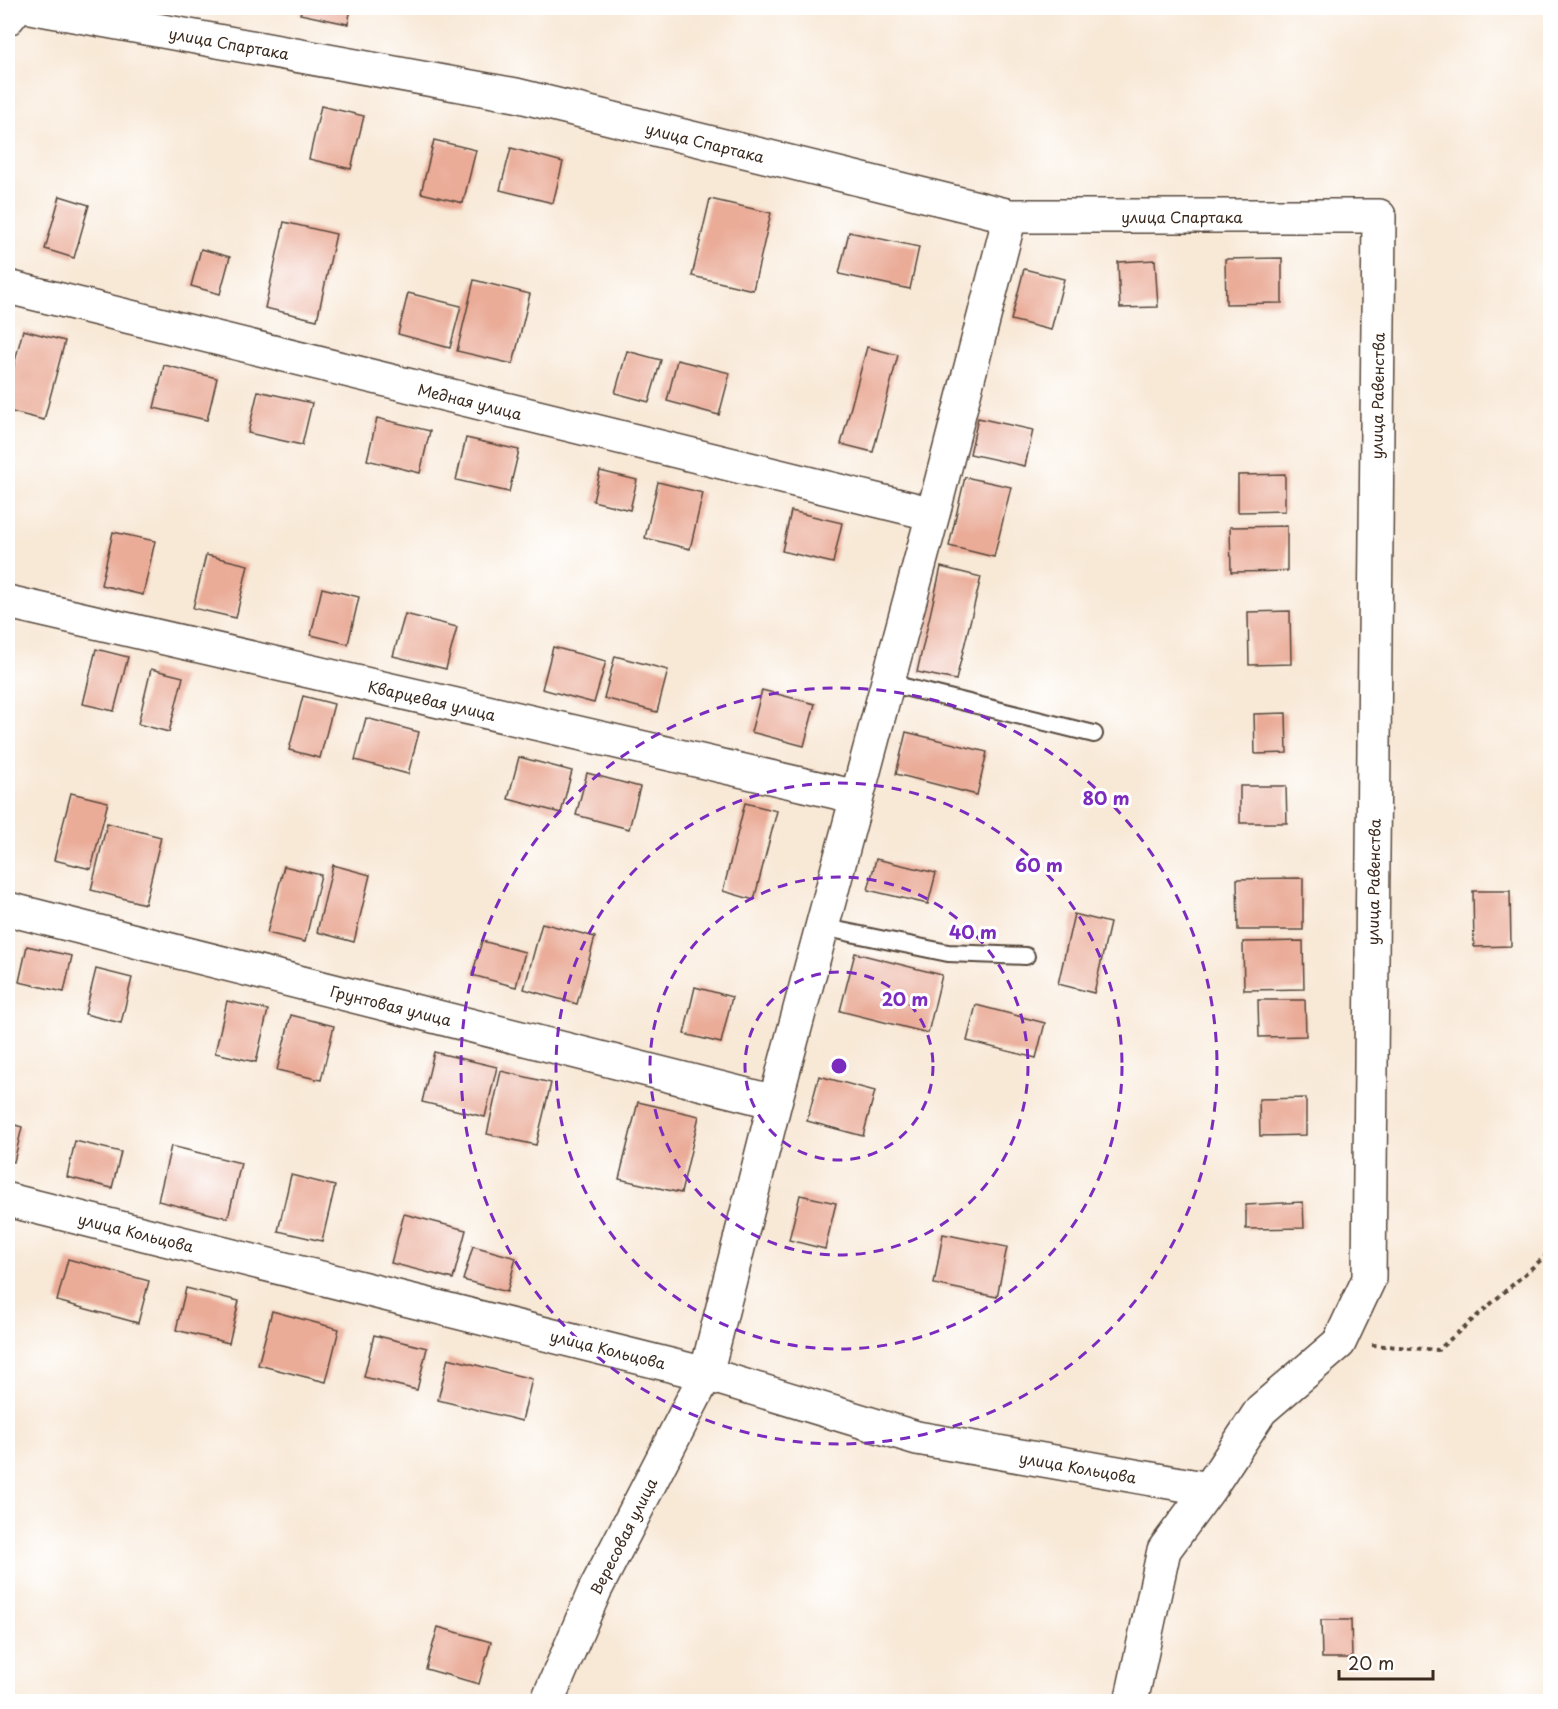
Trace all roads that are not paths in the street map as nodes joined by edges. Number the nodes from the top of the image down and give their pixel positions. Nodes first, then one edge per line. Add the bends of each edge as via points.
1 (16, 8) edge
2 (35, 8) edge
3 (8, 18) edge
4 (1010, 216) junction
5 (1379, 216) joint
6 (8, 287) edge
7 (933, 514) junction
8 (8, 602) edge
9 (888, 683) junction
10 (1094, 734) dead end
11 (857, 797) junction
12 (8, 909) edge
13 (822, 927) junction
14 (1026, 956) dead end
15 (775, 1101) junction
16 (8, 1200) edge
17 (706, 1374) junction
18 (1209, 1490) junction
19 (547, 1701) edge
20 (1131, 1701) edge

1 - 3 street
2 - 4 street, улица Спартака via 516,95
4 - 5 street, улица Спартака
4 - 7 street, Вересовая улица
5 - 18 street, улица Равенства via 1369,1279 1339,1343 1261,1410
6 - 7 street, Медная улица
7 - 9 street, Вересовая улица
8 - 11 street, Кварцевая улица
9 - 10 lane
9 - 11 street, Вересовая улица
11 - 13 street, Вересовая улица
12 - 15 street, Грунтовая улица
13 - 14 lane via 948,953
13 - 15 street, Вересовая улица
15 - 17 street, Вересовая улица
16 - 17 street, улица Кольцова
17 - 18 street, улица Кольцова via 917,1438
17 - 19 street, Вересовая улица via 595,1590
18 - 20 street, улица Равенства via 1164,1550

